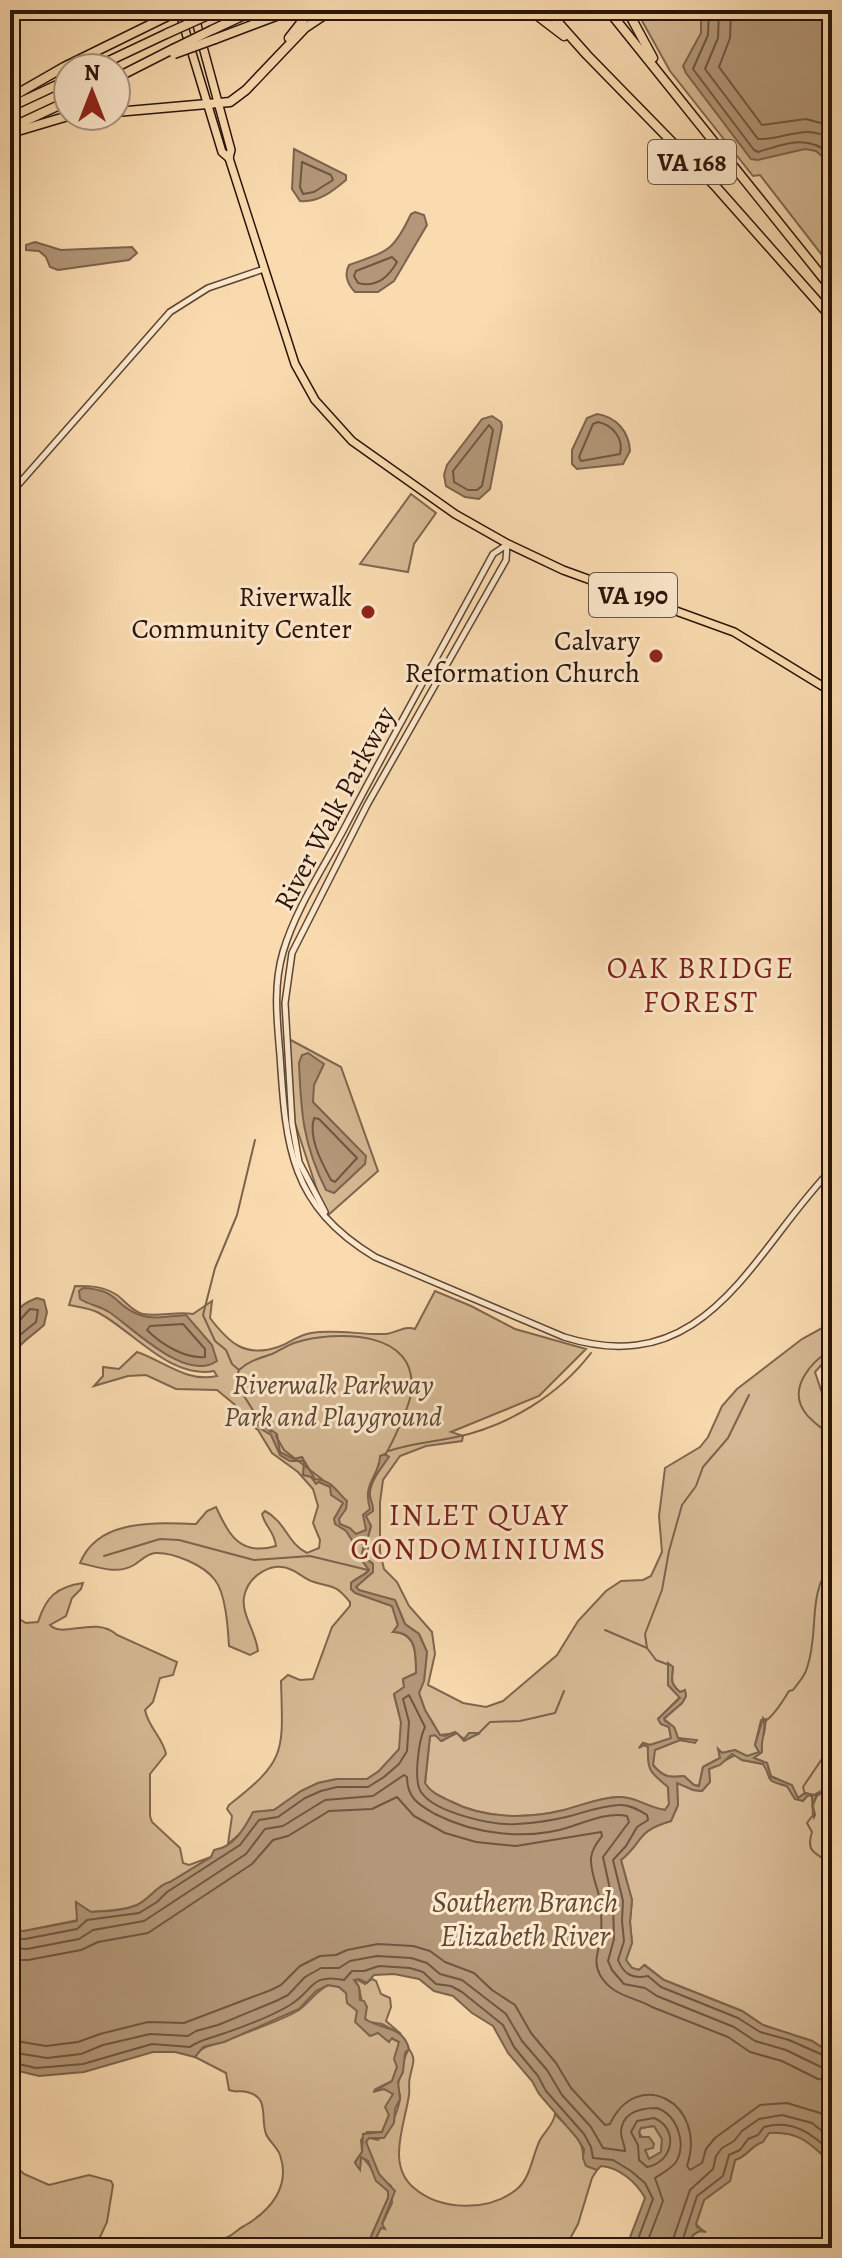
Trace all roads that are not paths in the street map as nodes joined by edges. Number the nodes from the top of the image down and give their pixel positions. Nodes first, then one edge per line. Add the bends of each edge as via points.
1 (179, 10) edge
2 (193, 10) edge
3 (218, 10) edge
4 (254, 10) edge
5 (292, 10) edge
6 (311, 10) edge
7 (332, 10) edge
8 (530, 10) edge
9 (540, 10) edge
10 (547, 10) edge
11 (608, 10) edge
12 (627, 10) edge
13 (214, 35) junction
14 (569, 37) junction
15 (128, 52) edge
16 (587, 55) junction
17 (266, 68) junction
18 (132, 70) edge
19 (663, 76) junction
20 (52, 87) edge
21 (10, 98) edge
22 (218, 104) junction
23 (206, 105) junction
24 (10, 107) edge
25 (52, 109) edge
26 (132, 111) edge
27 (52, 120) edge
28 (10, 130) edge
29 (229, 158) junction
30 (264, 269) junction
31 (832, 289) edge
32 (832, 318) edge
33 (10, 494) edge
34 (508, 544) junction
35 (832, 692) edge
36 (832, 1169) edge
37 (326, 1217) junction

1 - 21 highway
1 - 23 main road, VA 190
2 - 22 main road, VA 190
3 - 15 highway, bridge
4 - 13 highway
5 - 13 highway
6 - 17 highway
7 - 17 highway via 305,28
8 - 16 highway
9 - 14 highway
10 - 14 highway, VA 168
11 - 19 highway
12 - 19 highway, VA 168
13 - 18 highway, bridge
14 - 16 highway, VA 168
16 - 32 highway, VA 168 via 717,188
17 - 22 highway via 230,102
19 - 31 highway, VA 168
20 - 24 highway
22 - 23 highway
22 - 29 main road, VA 190
23 - 26 highway
23 - 29 main road, VA 190 via 222,152
25 - 28 highway
27 - 28 highway
29 - 30 main road, VA 190
30 - 33 street via 208,288 170,312
30 - 34 main road, VA 190 via 295,364 326,415 374,458
34 - 35 main road, VA 190 via 563,570 734,632
34 - 37 street, River Walk Parkway via 506,560 367,805 292,953 285,1003 293,1133 305,1176
34 - 37 street, River Walk Parkway via 493,554 283,953 276,1009 285,1132 300,1180
36 - 37 street, River Walk Parkway via 714,1310 677,1332 629,1345 564,1337 385,1263 351,1242

